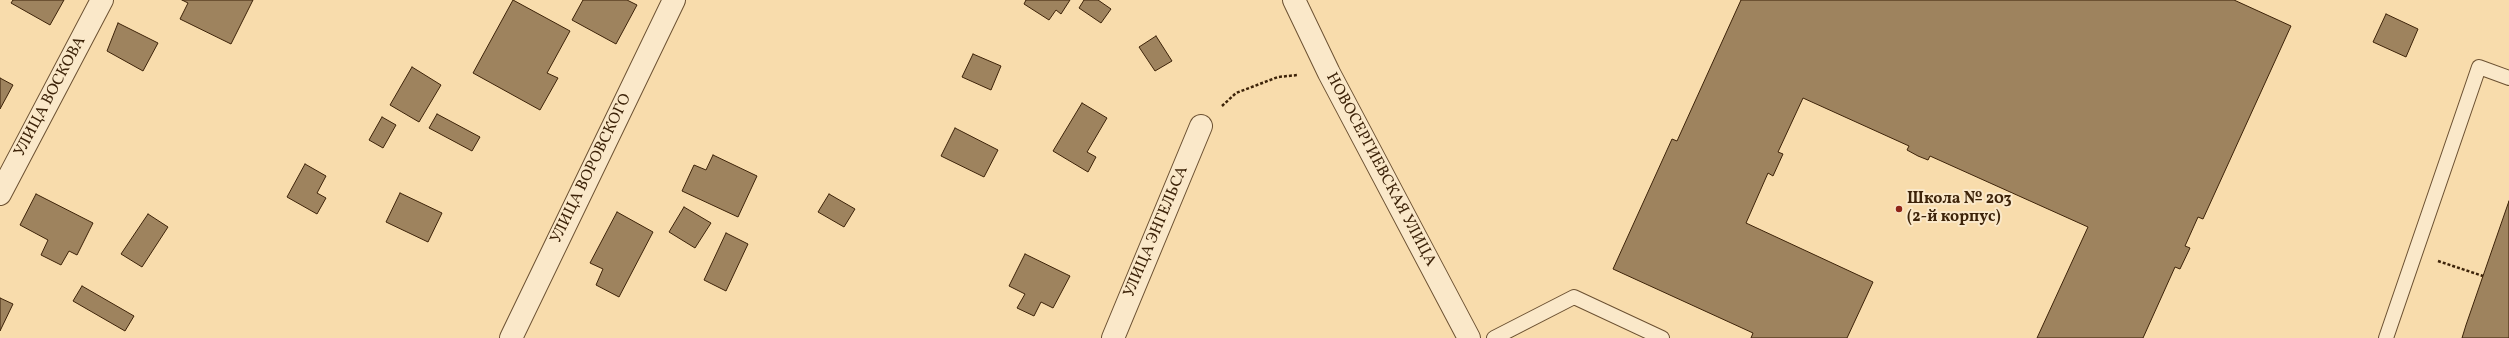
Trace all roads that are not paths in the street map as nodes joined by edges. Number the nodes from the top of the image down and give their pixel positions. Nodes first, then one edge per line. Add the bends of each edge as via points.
1 (102, 0) edge
2 (674, 0) edge
3 (1294, 0) edge
4 (2509, 78) edge
5 (1201, 126) road end
6 (0, 194) edge
7 (510, 338) edge
8 (1113, 338) edge
9 (1469, 338) edge
10 (1494, 338) edge
11 (1662, 338) edge
12 (2386, 338) edge

1 - 6 street, УЛИЦА ВОСКОВА
2 - 7 street, УЛИЦА ВОРОВСКОГО
3 - 9 street, НОВОСЕРГИЕВСКАЯ УЛИЦА via 1329,73
4 - 12 lane via 2479,68
5 - 8 street, УЛИЦА ЭНГЕЛЬСА
10 - 11 lane via 1574,297

